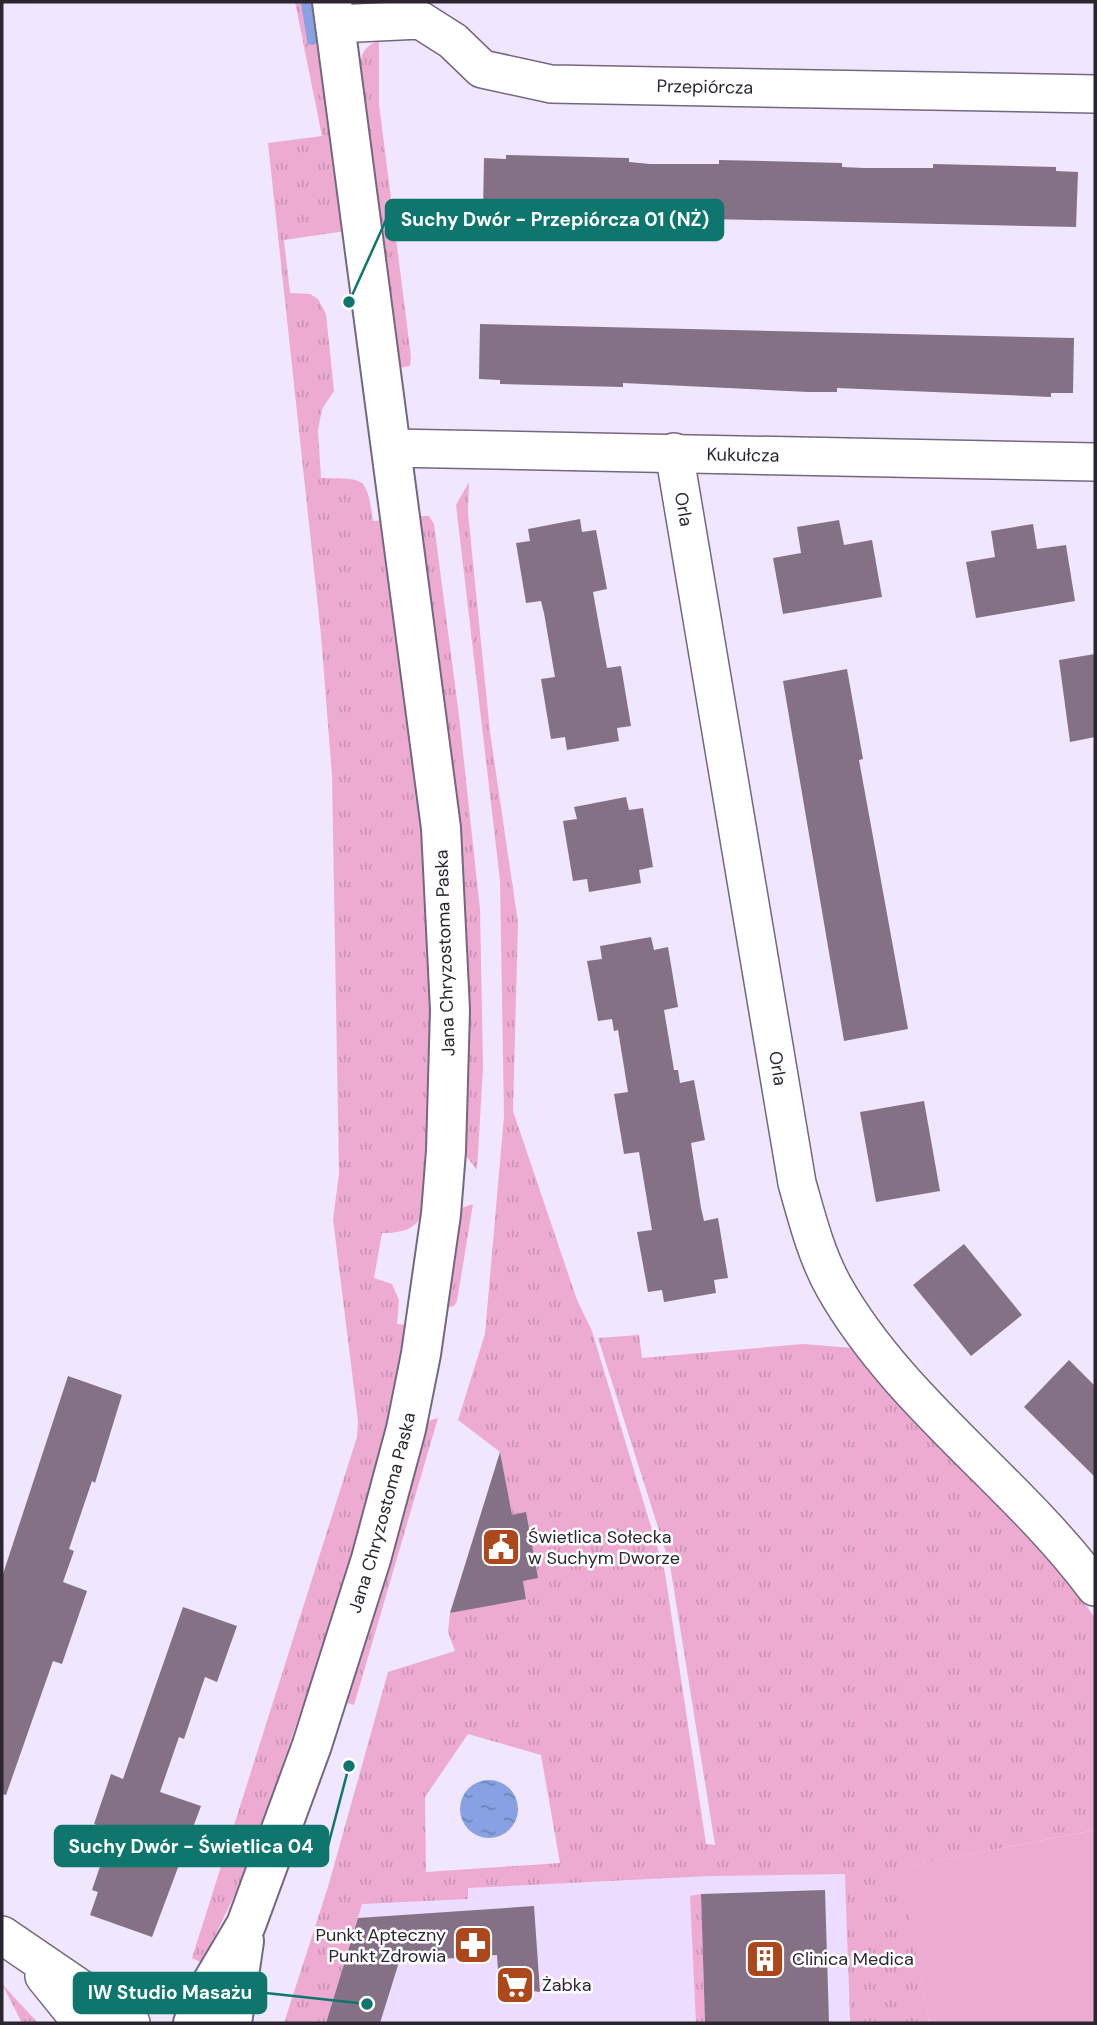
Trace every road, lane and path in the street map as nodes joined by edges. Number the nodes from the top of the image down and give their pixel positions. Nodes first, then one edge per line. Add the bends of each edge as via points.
1 (334, 13) edge
2 (1095, 94) edge
3 (391, 448) junction
4 (674, 452) junction
5 (1095, 462) edge
6 (1095, 1587) edge
7 (246, 1925) junction
8 (12, 1941) edge
9 (82, 2023) edge
10 (131, 2023) edge
11 (192, 2023) edge
12 (232, 2023) edge

1 - 2 street, Przepiórcza via 420,20 453,41 482,69 551,83
1 - 3 street, Jana Chryzostoma Paska
3 - 4 street, Kukułcza
3 - 7 street, Jana Chryzostoma Paska via 441,828 450,1010 442,1214 406,1429 371,1559 312,1745
4 - 5 street, Kukułcza
4 - 6 street, Orla via 797,1183 817,1251 853,1318 913,1391 1041,1521
7 - 11 street, Jana Chryzostoma Paska
7 - 12 street, Jana Chryzostoma Paska
8 - 9 street
8 - 10 street

